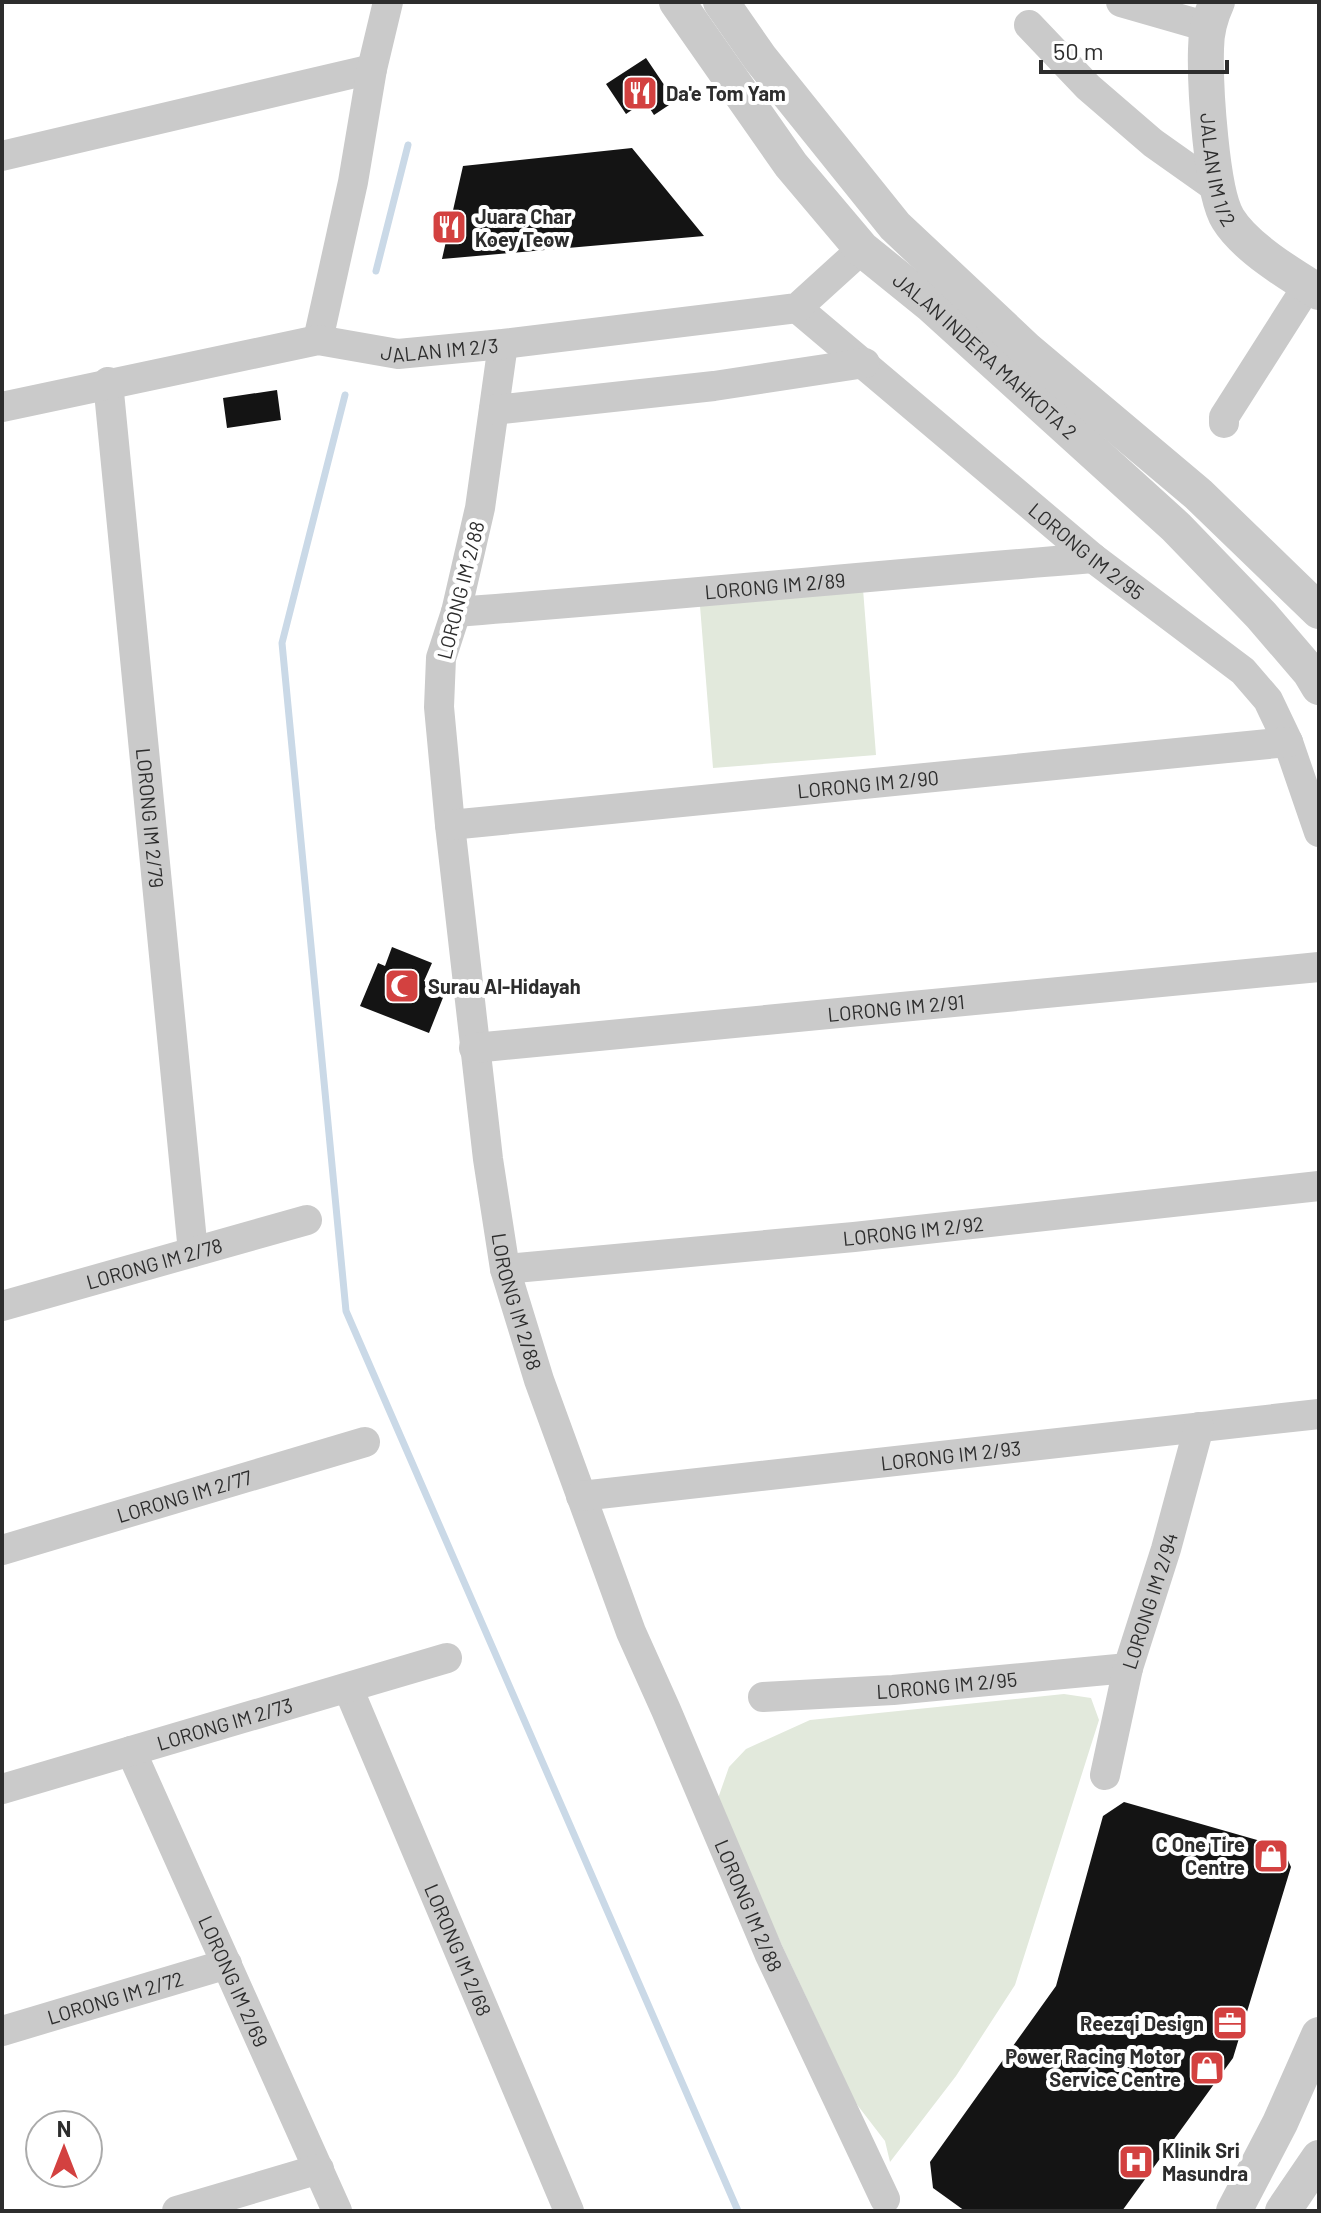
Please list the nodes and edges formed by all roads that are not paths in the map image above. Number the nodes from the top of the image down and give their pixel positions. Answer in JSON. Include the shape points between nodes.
{"nodes":[{"id":1,"x":388,"y":2,"type":"edge"},
{"id":2,"x":677,"y":2,"type":"edge"},
{"id":3,"x":721,"y":2,"type":"edge"},
{"id":4,"x":1121,"y":2,"type":"edge"},
{"id":5,"x":1197,"y":12,"type":"edge"},
{"id":6,"x":1029,"y":25,"type":"dead end"},
{"id":7,"x":372,"y":69,"type":"junction"},
{"id":8,"x":2,"y":156,"type":"edge"},
{"id":9,"x":1218,"y":189,"type":"junction"},
{"id":10,"x":862,"y":249,"type":"junction"},
{"id":11,"x":1314,"y":288,"type":"edge"},
{"id":12,"x":797,"y":308,"type":"junction"},
{"id":13,"x":318,"y":340,"type":"junction"},
{"id":14,"x":503,"y":344,"type":"junction"},
{"id":15,"x":865,"y":363,"type":"junction"},
{"id":16,"x":108,"y":382,"type":"junction"},
{"id":17,"x":2,"y":407,"type":"edge"},
{"id":18,"x":494,"y":410,"type":"junction"},
{"id":19,"x":1224,"y":423,"type":"dead end"},
{"id":20,"x":1093,"y":558,"type":"junction"},
{"id":21,"x":1319,"y":611,"type":"edge"},
{"id":22,"x":456,"y":612,"type":"junction"},
{"id":23,"x":1319,"y":687,"type":"edge"},
{"id":24,"x":1288,"y":742,"type":"junction"},
{"id":25,"x":450,"y":825,"type":"junction"},
{"id":26,"x":1319,"y":832,"type":"edge"},
{"id":27,"x":1319,"y":967,"type":"edge"},
{"id":28,"x":474,"y":1048,"type":"junction"},
{"id":29,"x":1319,"y":1186,"type":"edge"},
{"id":30,"x":307,"y":1220,"type":"dead end"},
{"id":31,"x":193,"y":1252,"type":"junction"},
{"id":32,"x":505,"y":1269,"type":"junction"},
{"id":33,"x":2,"y":1306,"type":"edge"},
{"id":34,"x":1319,"y":1414,"type":"edge"},
{"id":35,"x":1199,"y":1427,"type":"junction"},
{"id":36,"x":365,"y":1442,"type":"dead end"},
{"id":37,"x":581,"y":1496,"type":"junction"},
{"id":38,"x":2,"y":1550,"type":"edge"},
{"id":39,"x":447,"y":1658,"type":"dead end"},
{"id":40,"x":1128,"y":1668,"type":"junction"},
{"id":41,"x":348,"y":1688,"type":"junction"},
{"id":42,"x":763,"y":1697,"type":"dead end"},
{"id":43,"x":131,"y":1751,"type":"junction"},
{"id":44,"x":1105,"y":1775,"type":"dead end"},
{"id":45,"x":2,"y":1789,"type":"edge"},
{"id":46,"x":227,"y":1964,"type":"junction"},
{"id":47,"x":2,"y":2031,"type":"edge"},
{"id":48,"x":1319,"y":2035,"type":"edge"},
{"id":49,"x":1319,"y":2158,"type":"edge"},
{"id":50,"x":319,"y":2169,"type":"junction"},
{"id":51,"x":885,"y":2199,"type":"dead end"},
{"id":52,"x":177,"y":2211,"type":"edge"},
{"id":53,"x":337,"y":2211,"type":"edge"},
{"id":54,"x":569,"y":2211,"type":"edge"},
{"id":55,"x":1234,"y":2211,"type":"edge"},
{"id":56,"x":1283,"y":2211,"type":"edge"}],
"edges":[{"from":1,"to":7,"type":"street"},
{"from":2,"to":10,"type":"street","name":"JALAN INDERA MAHKOTA 2","via":[[791,165]]},
{"from":3,"to":21,"type":"street","name":"JALAN INDERA MAHKOTA 2","via":[[787,94],[895,226],[1027,350],[1198,494]]},
{"from":4,"to":5,"type":"street"},
{"from":5,"to":9,"type":"street","name":"JALAN IM 1/2","via":[[1206,49]]},
{"from":6,"to":9,"type":"street","via":[[1088,87]]},
{"from":7,"to":8,"type":"street"},
{"from":7,"to":13,"type":"street"},
{"from":9,"to":11,"type":"street","name":"JALAN IM 1/2","via":[[1226,217],[1240,236]]},
{"from":10,"to":12,"type":"street"},
{"from":10,"to":23,"type":"street","name":"JALAN INDERA MAHKOTA 2","via":[[1176,527],[1261,615]]},
{"from":11,"to":19,"type":"street"},
{"from":12,"to":14,"type":"street","name":"JALAN IM 2/3"},
{"from":12,"to":15,"type":"street","name":"LORONG IM 2/95"},
{"from":13,"to":14,"type":"street","name":"JALAN IM 2/3","via":[[398,354]]},
{"from":13,"to":16,"type":"street","name":"JALAN IM 2/3"},
{"from":14,"to":18,"type":"street","name":"LORONG IM 2/88"},
{"from":15,"to":18,"type":"street"},
{"from":15,"to":20,"type":"street","name":"LORONG IM 2/95"},
{"from":16,"to":17,"type":"street","name":"JALAN IM 2/3"},
{"from":16,"to":31,"type":"street","name":"LORONG IM 2/79"},
{"from":18,"to":22,"type":"street","name":"LORONG IM 2/88","via":[[480,508]]},
{"from":20,"to":22,"type":"street","name":"LORONG IM 2/89"},
{"from":20,"to":24,"type":"street","name":"LORONG IM 2/95","via":[[1243,671],[1268,700]]},
{"from":22,"to":25,"type":"street","name":"LORONG IM 2/88","via":[[441,658],[439,707]]},
{"from":24,"to":25,"type":"street","name":"LORONG IM 2/90"},
{"from":24,"to":26,"type":"street","name":"LORONG IM 2/95"},
{"from":25,"to":28,"type":"street","name":"LORONG IM 2/88"},
{"from":27,"to":28,"type":"street","name":"LORONG IM 2/91"},
{"from":28,"to":32,"type":"street","name":"LORONG IM 2/88"},
{"from":29,"to":32,"type":"street","name":"LORONG IM 2/92"},
{"from":30,"to":31,"type":"street","name":"LORONG IM 2/78"},
{"from":31,"to":33,"type":"street","name":"LORONG IM 2/78"},
{"from":32,"to":37,"type":"street","name":"LORONG IM 2/88"},
{"from":34,"to":35,"type":"street","name":"LORONG IM 2/93"},
{"from":35,"to":37,"type":"street","name":"LORONG IM 2/93"},
{"from":35,"to":40,"type":"street","name":"LORONG IM 2/94"},
{"from":36,"to":38,"type":"street","name":"LORONG IM 2/77"},
{"from":37,"to":51,"type":"street","name":"LORONG IM 2/88","via":[[631,1632],[769,1953]]},
{"from":39,"to":41,"type":"street","name":"LORONG IM 2/73"},
{"from":40,"to":42,"type":"street","name":"LORONG IM 2/95"},
{"from":40,"to":44,"type":"street","name":"LORONG IM 2/94"},
{"from":41,"to":43,"type":"street","name":"LORONG IM 2/73"},
{"from":41,"to":54,"type":"street","name":"LORONG IM 2/68"},
{"from":43,"to":45,"type":"street","name":"LORONG IM 2/73"},
{"from":43,"to":46,"type":"street","name":"LORONG IM 2/69"},
{"from":46,"to":47,"type":"street","name":"LORONG IM 2/72"},
{"from":46,"to":50,"type":"street","name":"LORONG IM 2/69"},
{"from":48,"to":55,"type":"street"},
{"from":49,"to":56,"type":"street"},
{"from":50,"to":52,"type":"street"},
{"from":50,"to":53,"type":"street","name":"LORONG IM 2/69"}]}
